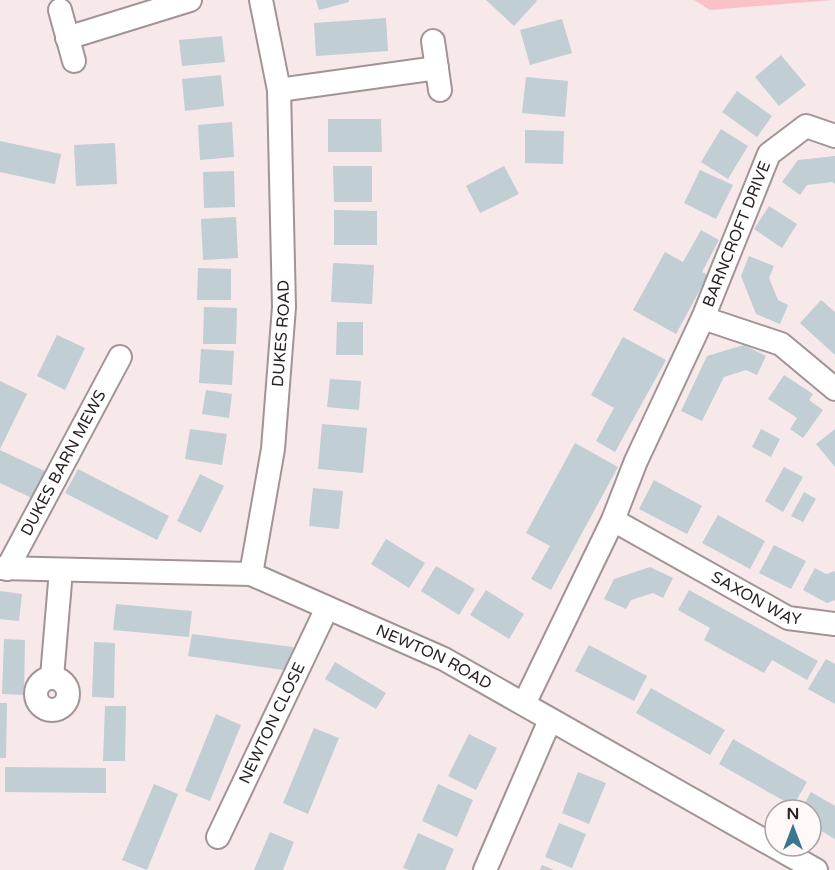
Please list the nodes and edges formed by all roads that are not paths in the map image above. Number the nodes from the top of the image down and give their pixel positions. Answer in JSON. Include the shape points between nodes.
{"nodes":[{"id":1,"x":189,"y":0,"type":"edge"},
{"id":2,"x":261,"y":0,"type":"edge"},
{"id":3,"x":60,"y":10,"type":"dead end"},
{"id":4,"x":67,"y":38,"type":"junction"},
{"id":5,"x":433,"y":41,"type":"dead end"},
{"id":6,"x":74,"y":61,"type":"dead end"},
{"id":7,"x":436,"y":68,"type":"junction"},
{"id":8,"x":279,"y":90,"type":"junction"},
{"id":9,"x":440,"y":90,"type":"dead end"},
{"id":10,"x":835,"y":136,"type":"edge"},
{"id":11,"x":703,"y":318,"type":"junction"},
{"id":12,"x":120,"y":357,"type":"dead end"},
{"id":13,"x":835,"y":388,"type":"edge"},
{"id":14,"x":613,"y":520,"type":"junction"},
{"id":15,"x":4,"y":568,"type":"edge"},
{"id":16,"x":61,"y":570,"type":"junction"},
{"id":17,"x":251,"y":574,"type":"junction"},
{"id":18,"x":327,"y":608,"type":"junction"},
{"id":19,"x":835,"y":624,"type":"edge"},
{"id":20,"x":52,"y":677,"type":"dead end"},
{"id":21,"x":524,"y":704,"type":"junction"},
{"id":22,"x":550,"y":720,"type":"junction"},
{"id":23,"x":218,"y":837,"type":"dead end"},
{"id":24,"x":485,"y":870,"type":"edge"},
{"id":25,"x":816,"y":870,"type":"edge"}],
"edges":[{"from":1,"to":4,"type":"street"},
{"from":2,"to":8,"type":"street","name":"DUKES ROAD"},
{"from":3,"to":4,"type":"street"},
{"from":4,"to":6,"type":"street"},
{"from":5,"to":7,"type":"street"},
{"from":7,"to":8,"type":"street"},
{"from":7,"to":9,"type":"street"},
{"from":8,"to":17,"type":"street","name":"DUKES ROAD","via":[[284,307],[273,449]]},
{"from":10,"to":11,"type":"street","name":"BARNCROFT DRIVE","via":[[806,126],[769,154]]},
{"from":11,"to":13,"type":"street","name":"BARNCROFT DRIVE","via":[[781,344]]},
{"from":11,"to":14,"type":"street","name":"BARNCROFT DRIVE","via":[[636,460]]},
{"from":12,"to":15,"type":"street","name":"DUKES BARN MEWS"},
{"from":14,"to":19,"type":"street","name":"SAXON WAY","via":[[788,618]]},
{"from":14,"to":21,"type":"street","name":"BARNCROFT DRIVE"},
{"from":15,"to":16,"type":"street","name":"NEWTON ROAD"},
{"from":16,"to":17,"type":"street","name":"NEWTON ROAD"},
{"from":16,"to":20,"type":"street"},
{"from":17,"to":18,"type":"street","name":"NEWTON ROAD"},
{"from":18,"to":21,"type":"street","name":"NEWTON ROAD","via":[[444,659]]},
{"from":18,"to":23,"type":"street","name":"NEWTON CLOSE"},
{"from":21,"to":22,"type":"street","name":"NEWTON ROAD"},
{"from":22,"to":24,"type":"street"},
{"from":22,"to":25,"type":"street","name":"NEWTON ROAD"}]}
